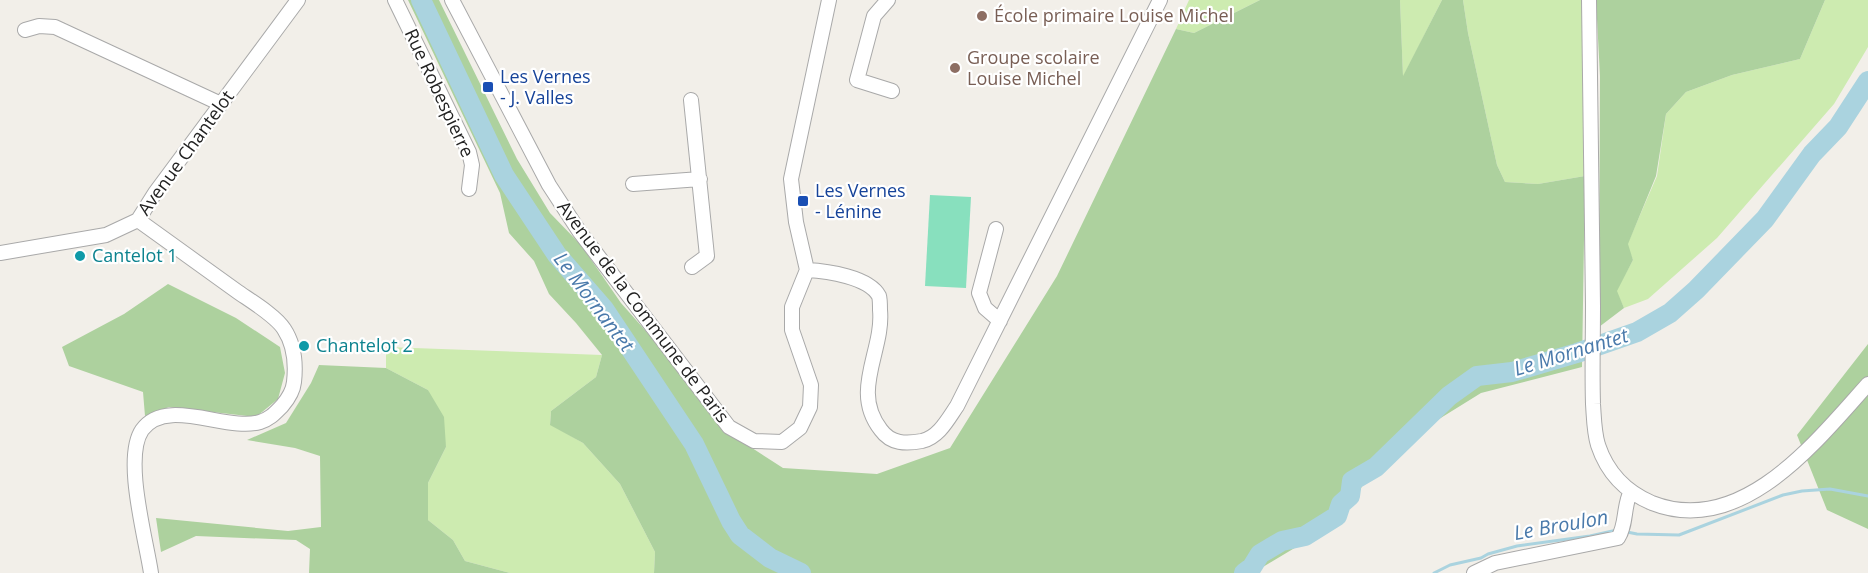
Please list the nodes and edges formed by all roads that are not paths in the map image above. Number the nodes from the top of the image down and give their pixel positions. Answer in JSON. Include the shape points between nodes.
{"nodes":[{"id":1,"x":298,"y":0,"type":"edge"},
{"id":2,"x":395,"y":0,"type":"edge"},
{"id":3,"x":452,"y":0,"type":"edge"},
{"id":4,"x":829,"y":0,"type":"edge"},
{"id":5,"x":888,"y":0,"type":"edge"},
{"id":6,"x":1160,"y":0,"type":"edge"},
{"id":7,"x":1589,"y":0,"type":"edge"},
{"id":8,"x":25,"y":30,"type":"dead end"},
{"id":9,"x":892,"y":91,"type":"dead end"},
{"id":10,"x":692,"y":100,"type":"dead end"},
{"id":11,"x":221,"y":104,"type":"junction"},
{"id":12,"x":700,"y":179,"type":"junction"},
{"id":13,"x":633,"y":184,"type":"dead end"},
{"id":14,"x":469,"y":189,"type":"dead end"},
{"id":15,"x":138,"y":220,"type":"junction"},
{"id":16,"x":996,"y":229,"type":"dead end"},
{"id":17,"x":0,"y":253,"type":"edge"},
{"id":18,"x":692,"y":267,"type":"dead end"},
{"id":19,"x":807,"y":270,"type":"junction"},
{"id":20,"x":1000,"y":321,"type":"junction"},
{"id":21,"x":1868,"y":384,"type":"edge"},
{"id":22,"x":1631,"y":491,"type":"junction"},
{"id":23,"x":152,"y":573,"type":"edge"},
{"id":24,"x":1474,"y":573,"type":"edge"}],
"edges":[{"from":1,"to":11,"type":"street","name":"Avenue Chantelot"},
{"from":2,"to":14,"type":"street","name":"Rue Robespierre","via":[[469,152]]},
{"from":3,"to":19,"type":"street","name":"Avenue de la Commune de Paris","via":[[549,185],[579,231],[729,428],[754,441],[782,442],[800,428],[810,407],[811,385],[792,330],[792,307]]},
{"from":4,"to":19,"type":"street","via":[[791,180]]},
{"from":5,"to":9,"type":"street","via":[[874,16],[857,80]]},
{"from":6,"to":20,"type":"street"},
{"from":7,"to":22,"type":"street","via":[[1594,421],[1597,443],[1611,471]]},
{"from":8,"to":11,"type":"street","via":[[55,27]]},
{"from":10,"to":12,"type":"street"},
{"from":11,"to":15,"type":"street","name":"Avenue Chantelot"},
{"from":12,"to":13,"type":"street"},
{"from":12,"to":18,"type":"street","via":[[706,256]]},
{"from":15,"to":17,"type":"street","name":"Avenue Chantelot","via":[[106,236]]},
{"from":15,"to":23,"type":"street","via":[[284,328],[294,364],[294,384],[288,399],[272,417],[258,423],[176,415],[157,417],[144,428],[136,440],[134,471]]},
{"from":16,"to":20,"type":"street","via":[[979,293],[985,308]]},
{"from":19,"to":20,"type":"street","via":[[865,282],[879,296],[881,317],[867,390],[870,410],[872,420],[886,438],[908,444],[928,439],[942,428]]},
{"from":21,"to":22,"type":"street","via":[[1795,463],[1742,497],[1692,511],[1662,507]]},
{"from":22,"to":24,"type":"street","via":[[1618,538],[1495,563]]}]}
